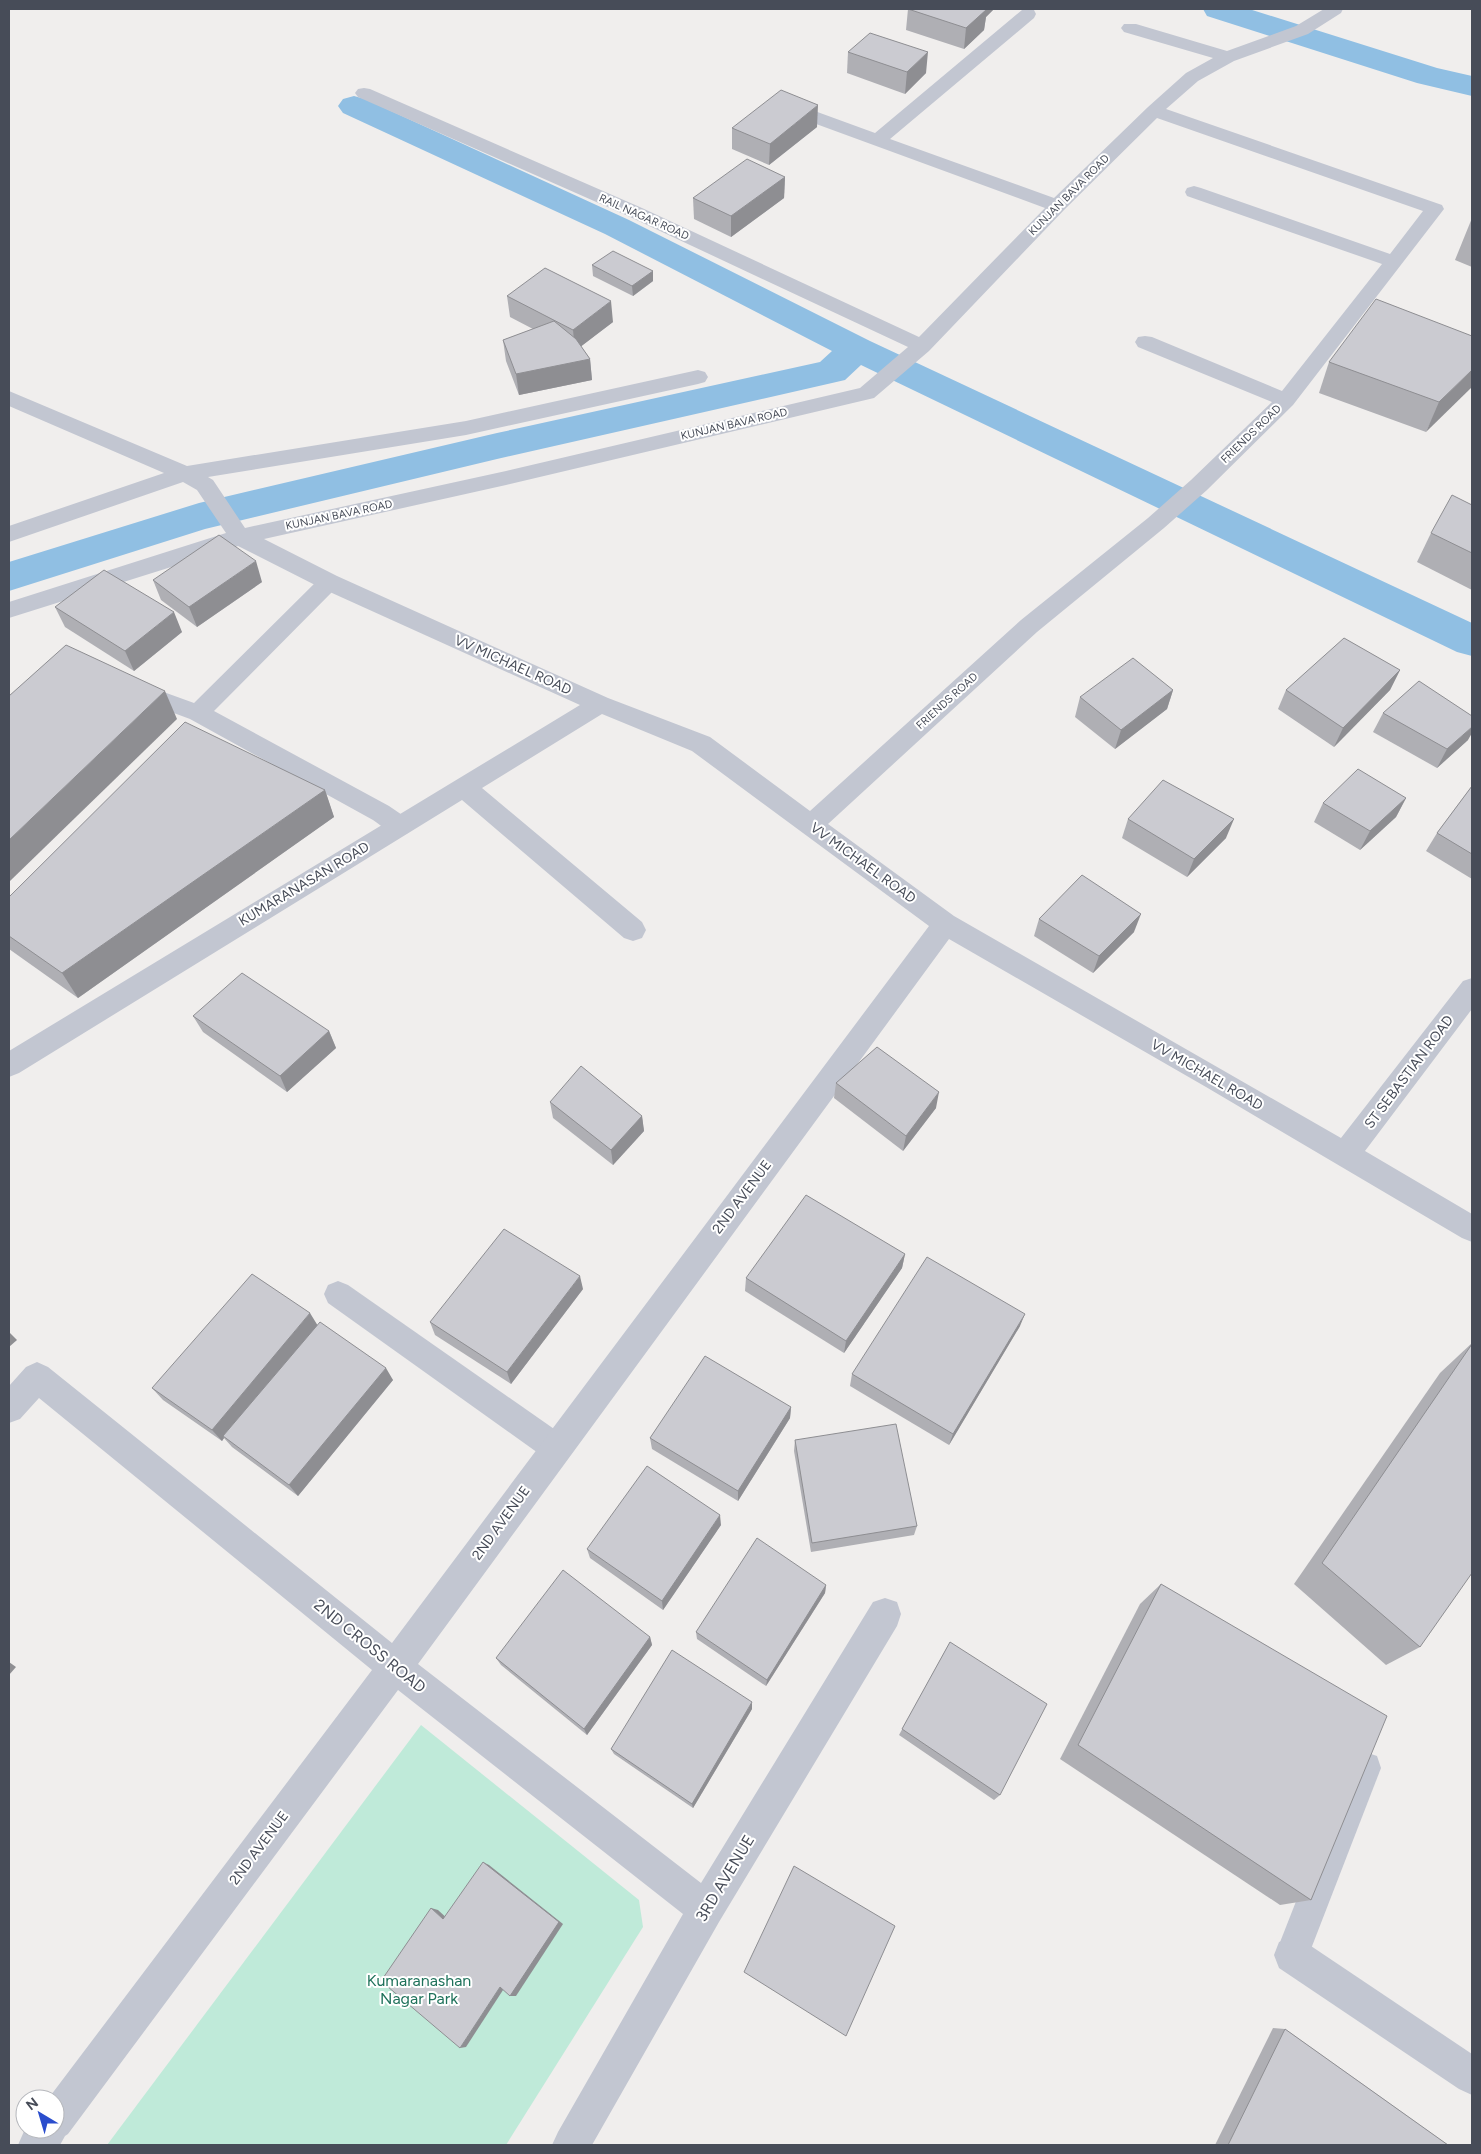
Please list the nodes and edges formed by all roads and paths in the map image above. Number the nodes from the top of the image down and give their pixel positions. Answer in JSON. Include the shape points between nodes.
{"nodes":[{"id":1,"x":1335,"y":9,"type":"edge"},
{"id":2,"x":1028,"y":14,"type":"dead end"},
{"id":3,"x":1130,"y":28,"type":"dead end"},
{"id":4,"x":1228,"y":57,"type":"junction"},
{"id":5,"x":364,"y":93,"type":"dead end"},
{"id":6,"x":783,"y":106,"type":"edge"},
{"id":7,"x":1154,"y":111,"type":"junction"},
{"id":8,"x":878,"y":140,"type":"junction"},
{"id":9,"x":1194,"y":192,"type":"dead end"},
{"id":10,"x":1057,"y":206,"type":"junction"},
{"id":11,"x":1394,"y":262,"type":"junction"},
{"id":12,"x":1145,"y":342,"type":"dead end"},
{"id":13,"x":922,"y":346,"type":"junction"},
{"id":14,"x":698,"y":377,"type":"dead end"},
{"id":15,"x":9,"y":398,"type":"edge"},
{"id":16,"x":1286,"y":400,"type":"junction"},
{"id":17,"x":185,"y":474,"type":"junction"},
{"id":18,"x":9,"y":534,"type":"edge"},
{"id":19,"x":238,"y":535,"type":"junction"},
{"id":20,"x":329,"y":582,"type":"junction"},
{"id":21,"x":9,"y":610,"type":"edge"},
{"id":22,"x":117,"y":682,"type":"edge"},
{"id":23,"x":600,"y":704,"type":"junction"},
{"id":24,"x":198,"y":713,"type":"junction"},
{"id":25,"x":463,"y":787,"type":"junction"},
{"id":26,"x":812,"y":825,"type":"junction"},
{"id":27,"x":400,"y":826,"type":"junction"},
{"id":28,"x":945,"y":924,"type":"junction"},
{"id":29,"x":633,"y":930,"type":"dead end"},
{"id":30,"x":1472,"y":989,"type":"edge"},
{"id":31,"x":9,"y":1065,"type":"edge"},
{"id":32,"x":1345,"y":1155,"type":"junction"},
{"id":33,"x":1472,"y":1229,"type":"edge"},
{"id":34,"x":338,"y":1294,"type":"dead end"},
{"id":35,"x":9,"y":1408,"type":"edge"},
{"id":36,"x":556,"y":1448,"type":"junction"},
{"id":37,"x":885,"y":1614,"type":"dead end"},
{"id":38,"x":395,"y":1667,"type":"junction"},
{"id":39,"x":1365,"y":1768,"type":"edge"},
{"id":40,"x":706,"y":1909,"type":"junction"},
{"id":41,"x":1292,"y":1955,"type":"joint"},
{"id":42,"x":1472,"y":2076,"type":"edge"},
{"id":43,"x":65,"y":2108,"type":"edge"},
{"id":44,"x":574,"y":2144,"type":"edge"}],
"edges":[{"from":1,"to":4,"type":"street","name":"KUNJAN BAVA ROAD","via":[[1302,30]]},
{"from":2,"to":8,"type":"street"},
{"from":3,"to":4,"type":"street"},
{"from":4,"to":7,"type":"street","name":"KUNJAN BAVA ROAD","via":[[1192,77]]},
{"from":5,"to":13,"type":"street","name":"RAIL NAGAR ROAD","via":[[635,212]]},
{"from":6,"to":8,"type":"street"},
{"from":7,"to":10,"type":"street","name":"KUNJAN BAVA ROAD"},
{"from":7,"to":11,"type":"street","name":"FRIENDS ROAD","via":[[1435,209]]},
{"from":8,"to":10,"type":"street"},
{"from":9,"to":11,"type":"street"},
{"from":10,"to":13,"type":"street","name":"KUNJAN BAVA ROAD"},
{"from":11,"to":16,"type":"street","name":"FRIENDS ROAD"},
{"from":12,"to":16,"type":"street"},
{"from":13,"to":19,"type":"street","name":"KUNJAN BAVA ROAD","via":[[867,393],[506,478]]},
{"from":14,"to":17,"type":"street","via":[[466,428]]},
{"from":15,"to":17,"type":"street"},
{"from":16,"to":26,"type":"street","name":"FRIENDS ROAD","via":[[1199,485],[1029,626]]},
{"from":17,"to":18,"type":"street"},
{"from":17,"to":19,"type":"street","via":[[205,485]]},
{"from":19,"to":20,"type":"street","name":"VV MICHAEL ROAD"},
{"from":19,"to":21,"type":"street","name":"KUNJAN BAVA ROAD"},
{"from":20,"to":23,"type":"street","name":"VV MICHAEL ROAD"},
{"from":20,"to":24,"type":"lane"},
{"from":22,"to":24,"type":"lane"},
{"from":23,"to":25,"type":"street","name":"KUMARANASAN ROAD"},
{"from":23,"to":26,"type":"street","name":"VV MICHAEL ROAD","via":[[701,744]]},
{"from":24,"to":27,"type":"lane"},
{"from":25,"to":27,"type":"street","name":"KUMARANASAN ROAD"},
{"from":25,"to":29,"type":"street"},
{"from":26,"to":28,"type":"street","name":"VV MICHAEL ROAD"},
{"from":27,"to":31,"type":"street","name":"KUMARANASAN ROAD"},
{"from":28,"to":32,"type":"street","name":"VV MICHAEL ROAD"},
{"from":28,"to":36,"type":"street","name":"2ND AVENUE"},
{"from":30,"to":32,"type":"street","name":"ST SEBASTIAN ROAD"},
{"from":32,"to":33,"type":"street","name":"VV MICHAEL ROAD"},
{"from":34,"to":36,"type":"lane"},
{"from":35,"to":38,"type":"street","name":"2ND CROSS ROAD","via":[[38,1377]]},
{"from":36,"to":38,"type":"street","name":"2ND AVENUE"},
{"from":37,"to":40,"type":"street","name":"3RD AVENUE"},
{"from":38,"to":40,"type":"street","name":"2ND CROSS ROAD"},
{"from":38,"to":43,"type":"street","name":"2ND AVENUE"},
{"from":39,"to":41,"type":"lane"},
{"from":40,"to":44,"type":"street","name":"3RD AVENUE"},
{"from":41,"to":42,"type":"street"}]}
